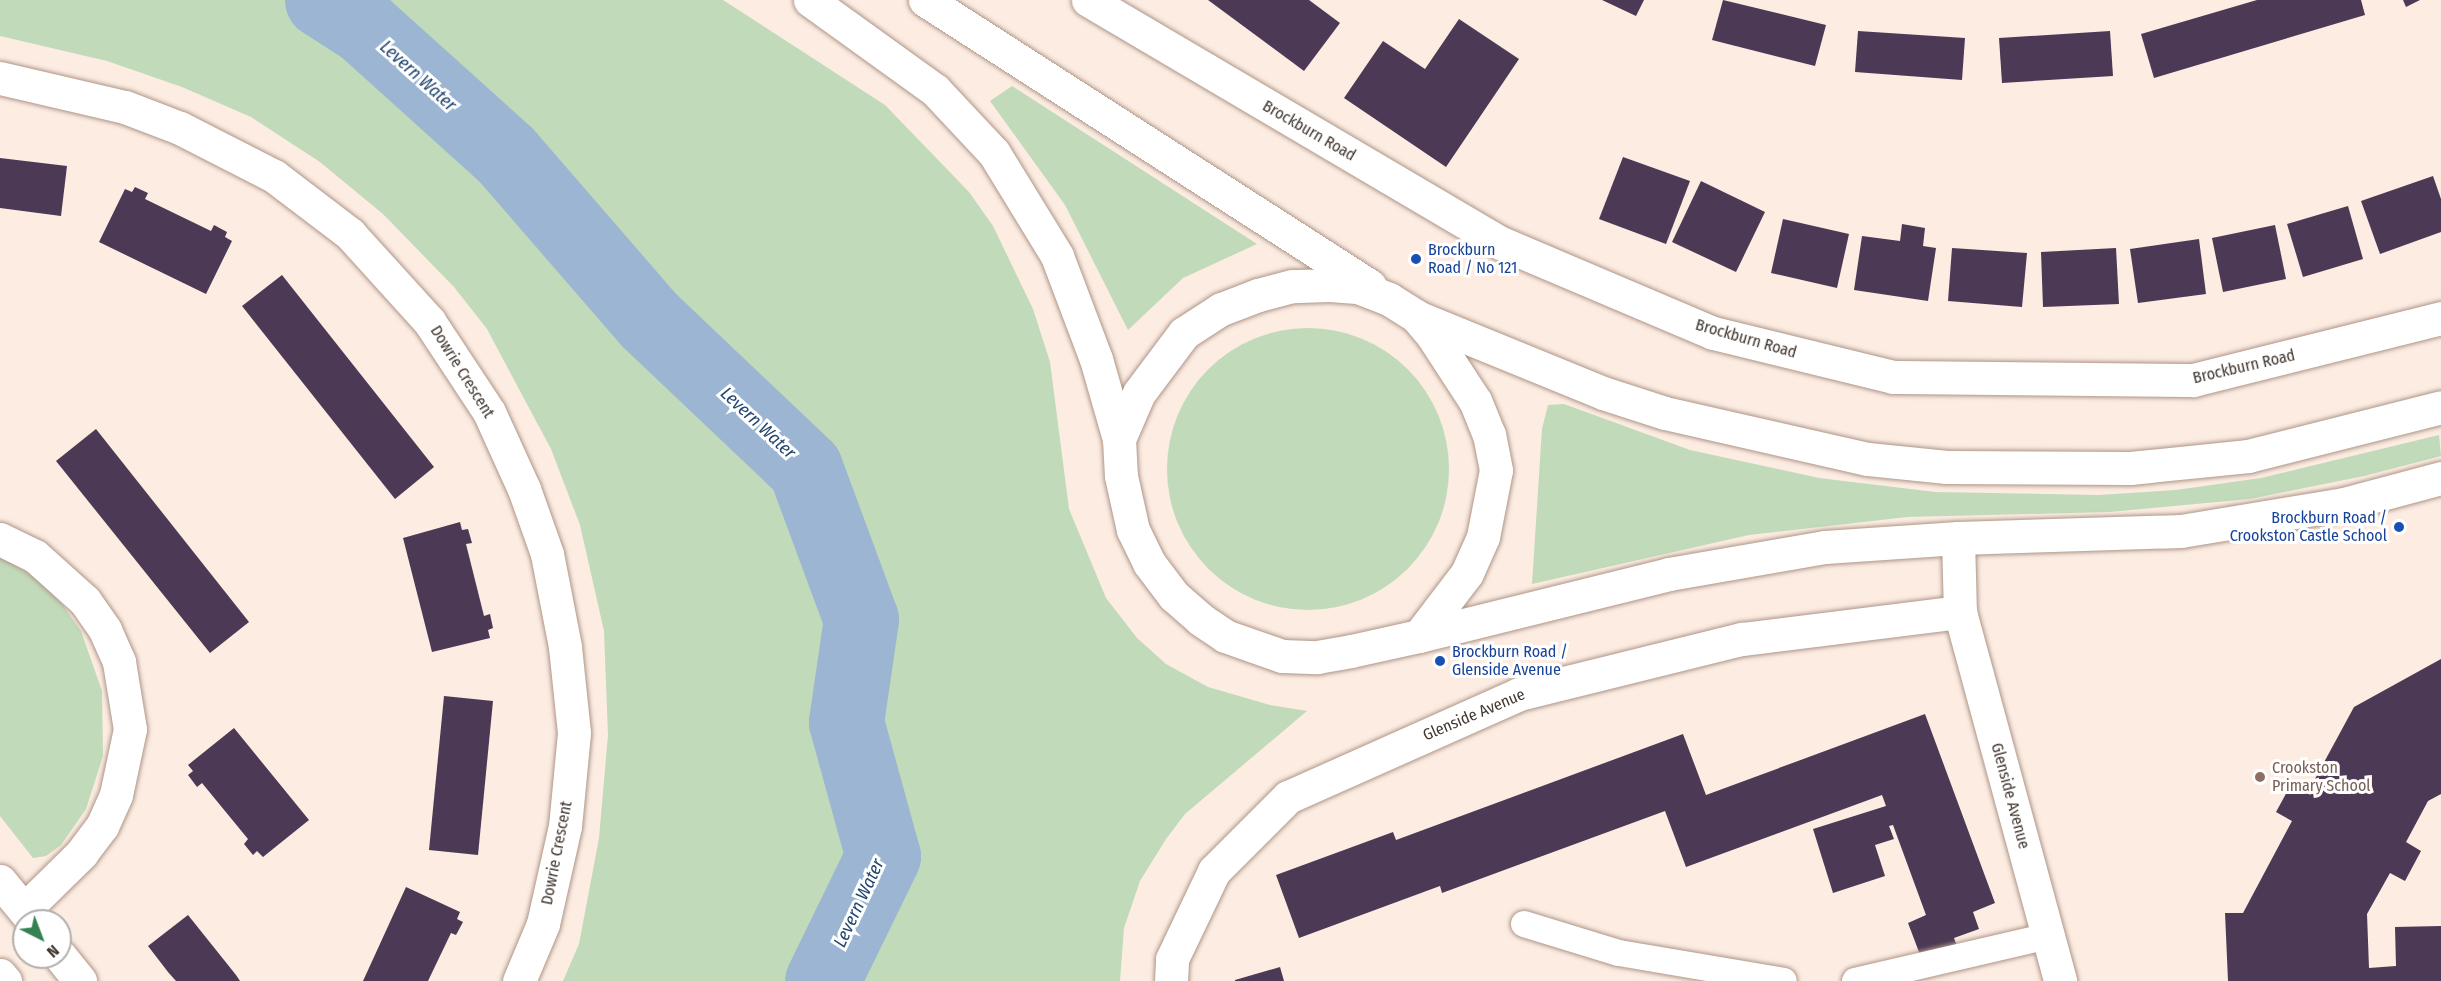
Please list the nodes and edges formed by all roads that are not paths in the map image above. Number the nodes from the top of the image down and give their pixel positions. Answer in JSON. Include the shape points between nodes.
{"nodes":[{"id":1,"x":810,"y":0,"type":"edge"},
{"id":2,"x":925,"y":0,"type":"edge"},
{"id":3,"x":1088,"y":0,"type":"edge"},
{"id":4,"x":0,"y":78,"type":"edge"},
{"id":5,"x":1389,"y":299,"type":"junction"},
{"id":6,"x":1416,"y":316,"type":"junction"},
{"id":7,"x":2438,"y":328,"type":"edge"},
{"id":8,"x":2441,"y":407,"type":"edge"},
{"id":9,"x":1119,"y":439,"type":"junction"},
{"id":10,"x":2441,"y":478,"type":"edge"},
{"id":11,"x":1958,"y":538,"type":"junction"},
{"id":12,"x":0,"y":539,"type":"edge"},
{"id":13,"x":1960,"y":612,"type":"junction"},
{"id":14,"x":1419,"y":636,"type":"junction"},
{"id":15,"x":0,"y":880,"type":"edge"},
{"id":16,"x":23,"y":909,"type":"edge"},
{"id":17,"x":34,"y":909,"type":"edge"},
{"id":18,"x":1524,"y":924,"type":"dead end"},
{"id":19,"x":2049,"y":936,"type":"junction"},
{"id":20,"x":70,"y":969,"type":"edge"},
{"id":21,"x":0,"y":975,"type":"edge"},
{"id":22,"x":5,"y":981,"type":"edge"},
{"id":23,"x":80,"y":981,"type":"edge"},
{"id":24,"x":519,"y":981,"type":"edge"},
{"id":25,"x":1171,"y":981,"type":"edge"},
{"id":26,"x":1784,"y":981,"type":"edge"},
{"id":27,"x":1855,"y":981,"type":"edge"},
{"id":28,"x":2060,"y":981,"type":"edge"}],
"edges":[{"from":1,"to":9,"type":"street","via":[[935,90],[994,153],[1057,256],[1096,359]]},
{"from":2,"to":5,"type":"street"},
{"from":3,"to":7,"type":"street","name":"Brockburn Road","via":[[1501,243],[1713,333],[1893,377],[2193,381]]},
{"from":4,"to":24,"type":"street","name":"Dowrie Crescent","via":[[125,107],[180,128],[274,177],[350,234],[429,321],[489,412],[524,489],[547,554],[565,647],[574,732],[563,837],[543,924]]},
{"from":5,"to":6,"type":"street"},
{"from":5,"to":9,"type":"street","via":[[1357,288],[1292,286],[1221,309],[1184,333],[1158,363],[1139,393]]},
{"from":6,"to":8,"type":"street","via":[[1603,393],[1665,414],[1857,457],[1947,467],[2130,468],[2248,456]]},
{"from":6,"to":14,"type":"street","via":[[1453,363],[1475,401],[1489,435],[1496,470],[1483,537],[1467,573]]},
{"from":9,"to":14,"type":"street","via":[[1121,476],[1133,530],[1149,563],[1174,596],[1225,636],[1282,656],[1317,657]]},
{"from":10,"to":11,"type":"street","via":[[2344,504],[2181,531]]},
{"from":11,"to":13,"type":"street","name":"Glenside Avenue"},
{"from":11,"to":14,"type":"street","via":[[1825,547],[1738,561],[1669,574]]},
{"from":12,"to":17,"type":"street","via":[[35,556],[86,602],[105,630],[119,662],[130,729],[116,795],[102,826]]},
{"from":13,"to":19,"type":"street","name":"Glenside Avenue"},
{"from":13,"to":25,"type":"street","name":"Glenside Avenue","via":[[1742,639],[1519,694],[1288,797],[1214,871],[1172,959]]},
{"from":15,"to":16,"type":"street"},
{"from":18,"to":26,"type":"lane","via":[[1619,953]]},
{"from":19,"to":27,"type":"lane"},
{"from":19,"to":28,"type":"street","name":"Glenside Avenue"},
{"from":20,"to":23,"type":"street"},
{"from":21,"to":22,"type":"street"}]}
